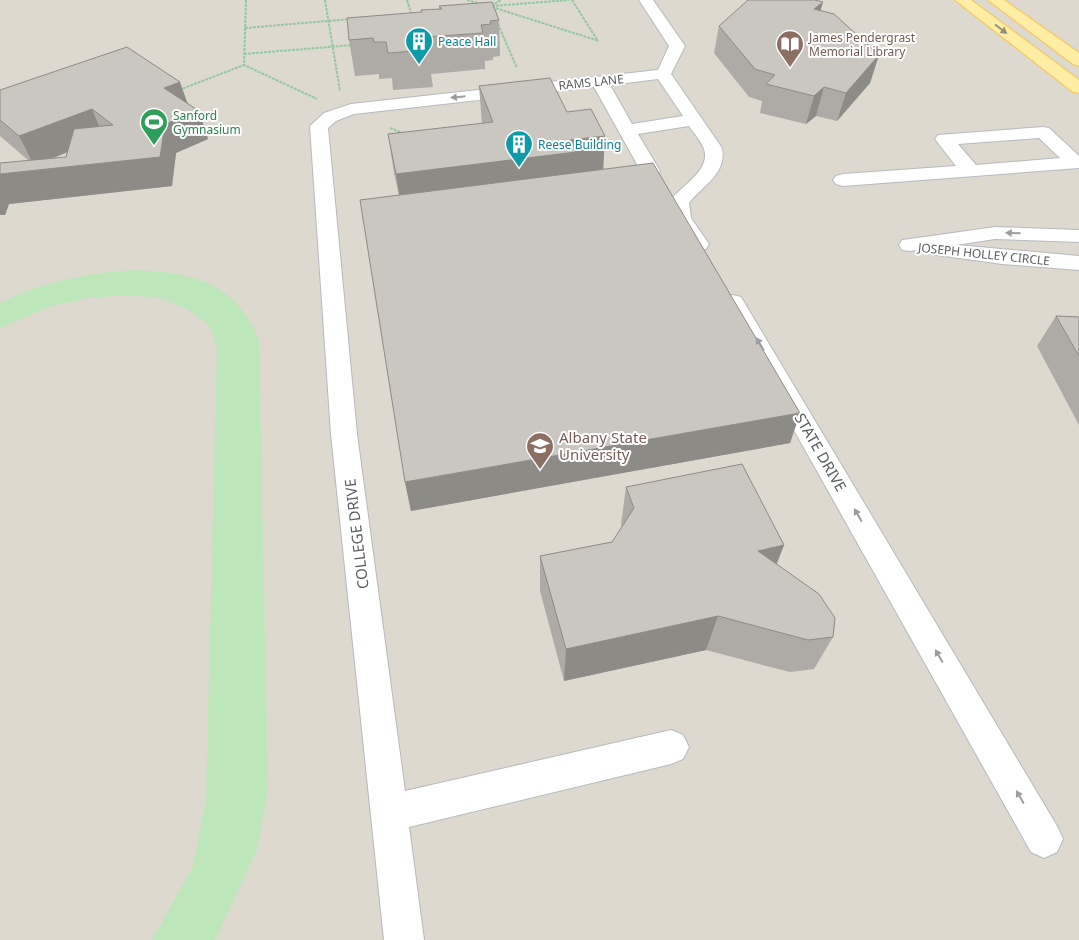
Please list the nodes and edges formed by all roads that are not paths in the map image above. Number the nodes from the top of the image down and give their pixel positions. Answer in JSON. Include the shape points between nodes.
{"nodes":[{"id":1,"x":646,"y":0,"type":"edge"},
{"id":2,"x":962,"y":0,"type":"edge"},
{"id":3,"x":995,"y":0,"type":"edge"},
{"id":4,"x":1079,"y":61,"type":"edge"},
{"id":5,"x":663,"y":74,"type":"junction"},
{"id":6,"x":598,"y":81,"type":"junction"},
{"id":7,"x":1079,"y":88,"type":"edge"},
{"id":8,"x":694,"y":120,"type":"junction"},
{"id":9,"x":319,"y":126,"type":"joint"},
{"id":10,"x":627,"y":130,"type":"junction"},
{"id":11,"x":970,"y":170,"type":"junction"},
{"id":12,"x":650,"y":171,"type":"edge"},
{"id":13,"x":843,"y":180,"type":"dead end"},
{"id":14,"x":1049,"y":235,"type":"junction"},
{"id":15,"x":1079,"y":236,"type":"edge"},
{"id":16,"x":1072,"y":263,"type":"edge"},
{"id":17,"x":671,"y":747,"type":"dead end"},
{"id":18,"x":389,"y":813,"type":"junction"},
{"id":19,"x":1044,"y":839,"type":"dead end"},
{"id":20,"x":404,"y":940,"type":"edge"}],
"edges":[{"from":1,"to":5,"type":"street","via":[[677,46]]},
{"from":2,"to":7,"type":"main road","one_way":true},
{"from":3,"to":4,"type":"main road"},
{"from":5,"to":6,"type":"street","name":"RAMS LANE"},
{"from":5,"to":8,"type":"street","name":"STATE DRIVE"},
{"from":6,"to":9,"type":"street","name":"RAMS LANE","one_way":true,"via":[[344,111]]},
{"from":6,"to":10,"type":"street"},
{"from":8,"to":10,"type":"street"},
{"from":19,"to":8,"type":"street","name":"STATE DRIVE","one_way":true,"via":[[759,343],[681,218],[679,202],[712,168],[716,158]]},
{"from":9,"to":18,"type":"street","name":"COLLEGE DRIVE","via":[[344,434]]},
{"from":10,"to":12,"type":"street"},
{"from":11,"to":11,"type":"street","via":[[1066,163],[1075,163],[1043,132],[944,139]]},
{"from":11,"to":13,"type":"street"},
{"from":14,"to":15,"type":"street","name":"JOSEPH HOLLEY CIRCLE"},
{"from":14,"to":16,"type":"street"},
{"from":14,"to":16,"type":"street","name":"JOSEPH HOLLEY CIRCLE","one_way":true,"via":[[995,233],[910,245],[1002,258]]},
{"from":17,"to":18,"type":"street"},
{"from":18,"to":20,"type":"street","name":"COLLEGE DRIVE"}]}
